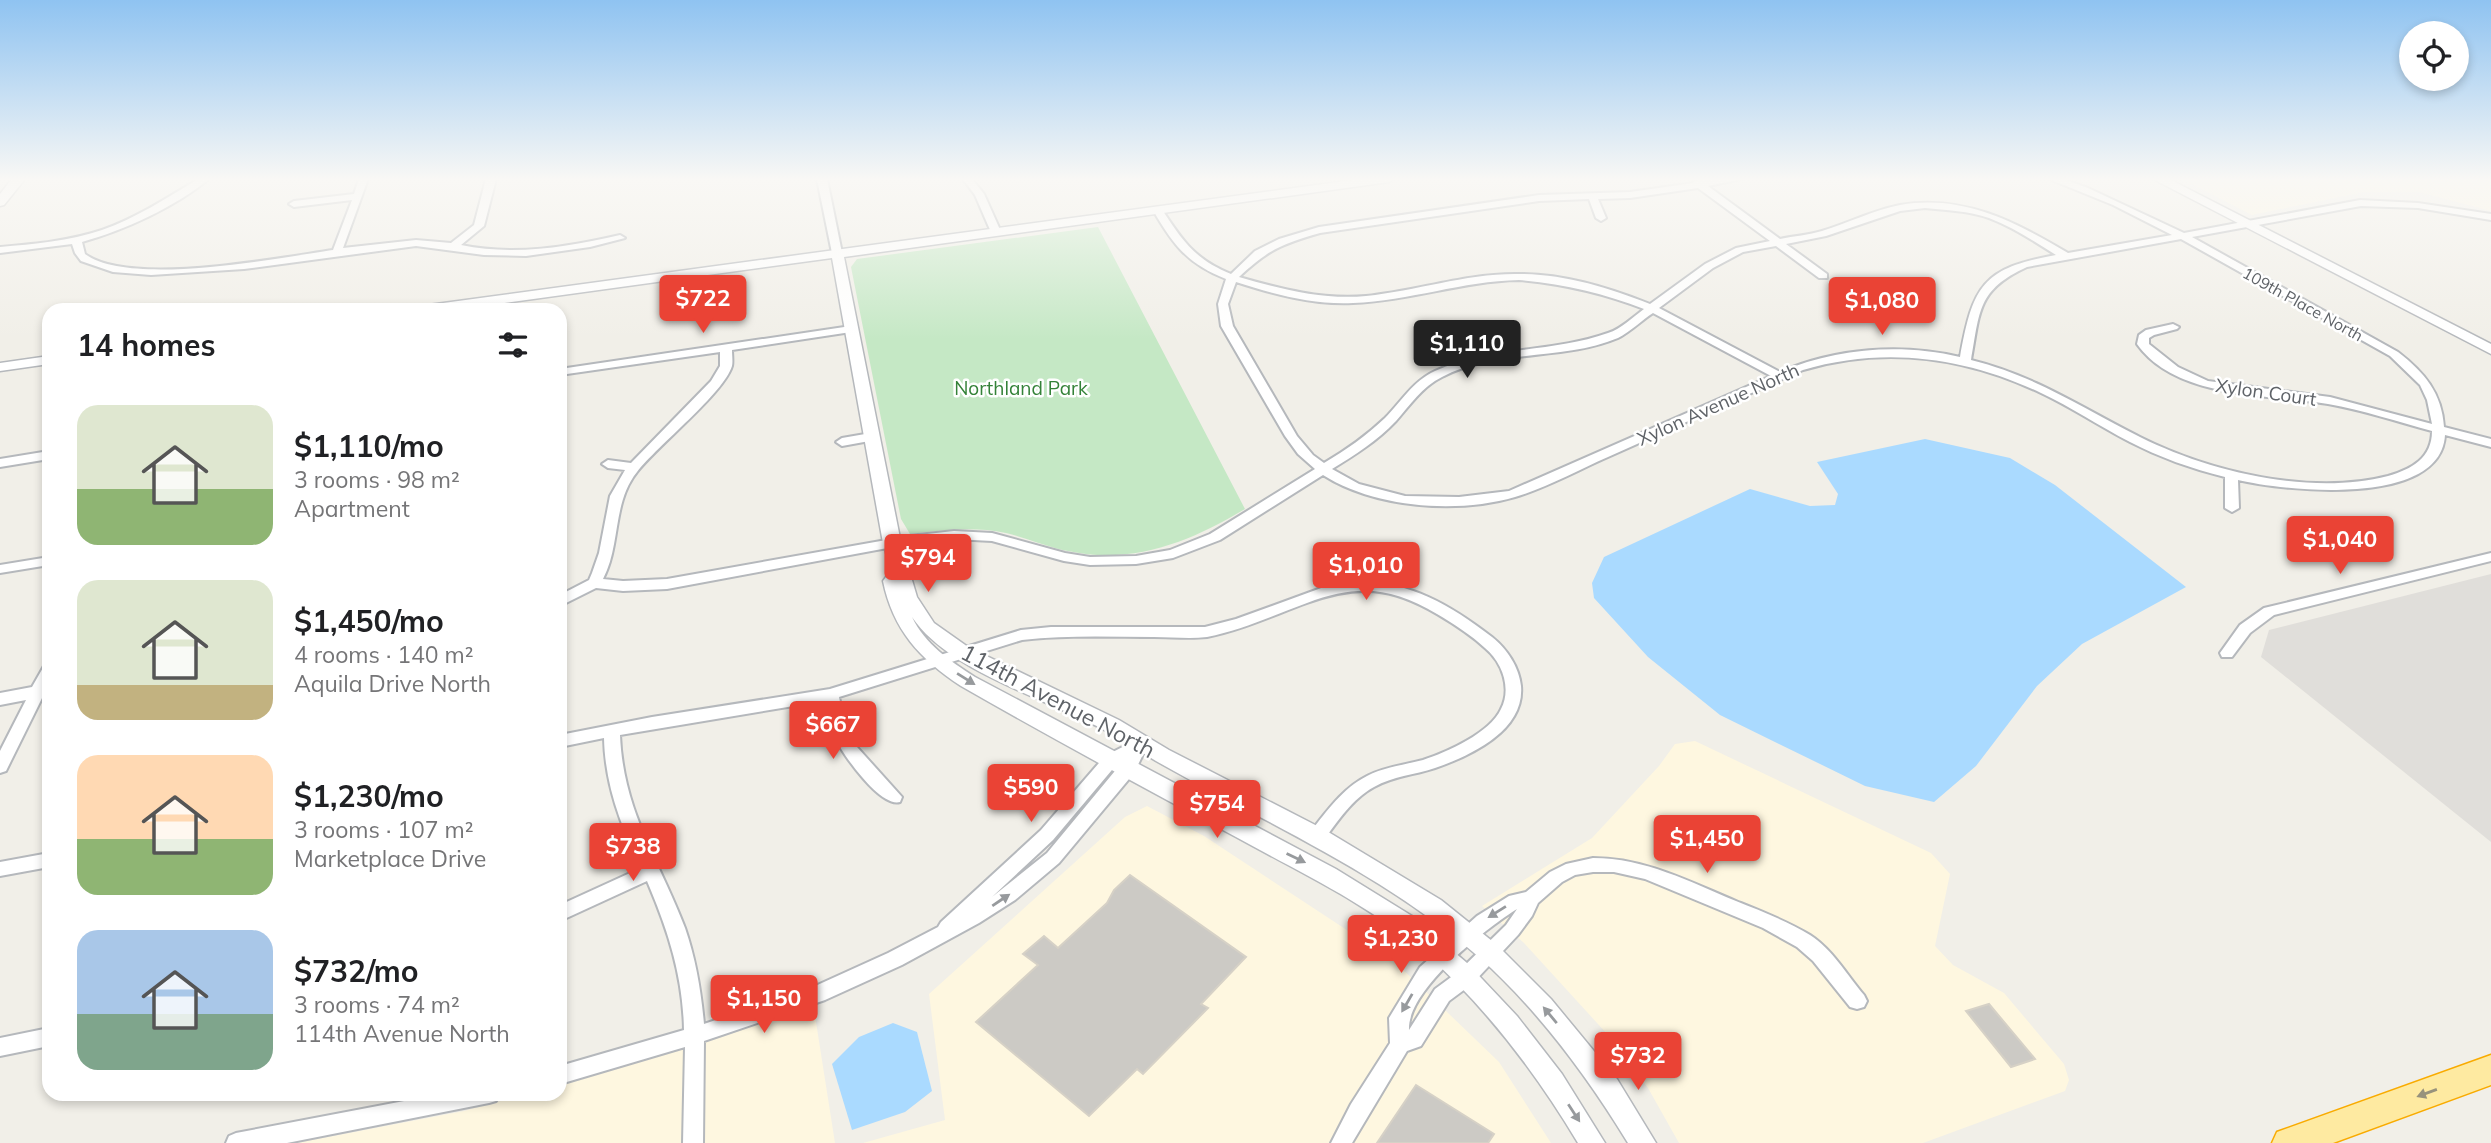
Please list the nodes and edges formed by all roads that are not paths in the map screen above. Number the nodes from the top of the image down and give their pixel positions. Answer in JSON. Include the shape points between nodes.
{"nodes":[{"id":1,"x":101,"y":232,"type":"edge"},
{"id":2,"x":344,"y":232,"type":"edge"},
{"id":3,"x":471,"y":232,"type":"edge"},
{"id":4,"x":833,"y":232,"type":"edge"},
{"id":5,"x":993,"y":232,"type":"edge"},
{"id":6,"x":1172,"y":232,"type":"edge"},
{"id":7,"x":1311,"y":232,"type":"edge"},
{"id":8,"x":1764,"y":232,"type":"edge"},
{"id":9,"x":1825,"y":232,"type":"edge"},
{"id":10,"x":2023,"y":232,"type":"edge"},
{"id":11,"x":2172,"y":232,"type":"edge"},
{"id":12,"x":2192,"y":232,"type":"edge"},
{"id":13,"x":2263,"y":232,"type":"edge"},
{"id":14,"x":2177,"y":235,"type":"junction"},
{"id":15,"x":621,"y":238,"type":"dead end"},
{"id":16,"x":77,"y":240,"type":"junction"},
{"id":17,"x":1777,"y":242,"type":"junction"},
{"id":18,"x":455,"y":245,"type":"junction"},
{"id":19,"x":0,"y":250,"type":"edge"},
{"id":20,"x":337,"y":252,"type":"junction"},
{"id":21,"x":837,"y":253,"type":"junction"},
{"id":22,"x":2065,"y":256,"type":"junction"},
{"id":23,"x":1823,"y":276,"type":"dead end"},
{"id":24,"x":1232,"y":278,"type":"junction"},
{"id":25,"x":472,"y":303,"type":"edge"},
{"id":26,"x":1653,"y":307,"type":"junction"},
{"id":27,"x":2173,"y":327,"type":"dead end"},
{"id":28,"x":851,"y":329,"type":"junction"},
{"id":29,"x":726,"y":348,"type":"junction"},
{"id":30,"x":2491,"y":350,"type":"edge"},
{"id":31,"x":42,"y":361,"type":"edge"},
{"id":32,"x":1965,"y":363,"type":"junction"},
{"id":33,"x":0,"y":367,"type":"edge"},
{"id":34,"x":567,"y":371,"type":"edge"},
{"id":35,"x":1779,"y":376,"type":"junction"},
{"id":36,"x":2438,"y":430,"type":"junction"},
{"id":37,"x":872,"y":437,"type":"junction"},
{"id":38,"x":842,"y":442,"type":"dead end"},
{"id":39,"x":2491,"y":443,"type":"edge"},
{"id":40,"x":42,"y":456,"type":"edge"},
{"id":41,"x":0,"y":463,"type":"edge"},
{"id":42,"x":608,"y":464,"type":"dead end"},
{"id":43,"x":634,"y":467,"type":"junction"},
{"id":44,"x":1324,"y":469,"type":"junction"},
{"id":45,"x":2231,"y":475,"type":"junction"},
{"id":46,"x":2232,"y":508,"type":"dead end"},
{"id":47,"x":892,"y":543,"type":"junction"},
{"id":48,"x":2491,"y":557,"type":"edge"},
{"id":49,"x":42,"y":562,"type":"edge"},
{"id":50,"x":0,"y":569,"type":"edge"},
{"id":51,"x":594,"y":583,"type":"junction"},
{"id":52,"x":567,"y":597,"type":"edge"},
{"id":53,"x":961,"y":652,"type":"junction"},
{"id":54,"x":2227,"y":653,"type":"dead end"},
{"id":55,"x":937,"y":660,"type":"junction"},
{"id":56,"x":42,"y":691,"type":"edge"},
{"id":57,"x":42,"y":693,"type":"edge"},
{"id":58,"x":831,"y":694,"type":"junction"},
{"id":59,"x":0,"y":699,"type":"edge"},
{"id":60,"x":612,"y":730,"type":"junction"},
{"id":61,"x":567,"y":740,"type":"edge"},
{"id":62,"x":1140,"y":744,"type":"junction"},
{"id":63,"x":1119,"y":764,"type":"junction"},
{"id":64,"x":0,"y":767,"type":"edge"},
{"id":65,"x":894,"y":797,"type":"dead end"},
{"id":66,"x":1317,"y":836,"type":"junction"},
{"id":67,"x":42,"y":861,"type":"edge"},
{"id":68,"x":0,"y":869,"type":"edge"},
{"id":69,"x":649,"y":872,"type":"junction"},
{"id":70,"x":1530,"y":898,"type":"junction"},
{"id":71,"x":567,"y":910,"type":"edge"},
{"id":72,"x":1467,"y":934,"type":"junction"},
{"id":73,"x":1489,"y":952,"type":"junction"},
{"id":74,"x":1443,"y":957,"type":"junction"},
{"id":75,"x":1465,"y":978,"type":"junction"},
{"id":76,"x":1857,"y":1001,"type":"dead end"},
{"id":77,"x":693,"y":1036,"type":"junction"},
{"id":78,"x":42,"y":1038,"type":"edge"},
{"id":79,"x":1400,"y":1045,"type":"junction"},
{"id":80,"x":0,"y":1047,"type":"edge"},
{"id":81,"x":2491,"y":1070,"type":"edge"},
{"id":82,"x":567,"y":1073,"type":"edge"},
{"id":83,"x":453,"y":1101,"type":"edge"},
{"id":84,"x":236,"y":1143,"type":"edge"},
{"id":85,"x":693,"y":1143,"type":"edge"},
{"id":86,"x":1341,"y":1143,"type":"edge"},
{"id":87,"x":1592,"y":1143,"type":"edge"},
{"id":88,"x":1643,"y":1143,"type":"edge"},
{"id":89,"x":2289,"y":1143,"type":"edge"}],
"edges":[{"from":1,"to":16,"type":"street"},
{"from":2,"to":20,"type":"street"},
{"from":3,"to":18,"type":"street"},
{"from":4,"to":21,"type":"street","name":"114th Avenue North"},
{"from":5,"to":21,"type":"street"},
{"from":6,"to":24,"type":"street","via":[[1196,263]]},
{"from":7,"to":24,"type":"street","via":[[1259,253]]},
{"from":8,"to":17,"type":"street"},
{"from":9,"to":17,"type":"street"},
{"from":10,"to":22,"type":"street"},
{"from":11,"to":14,"type":"street","name":"109th Place North"},
{"from":12,"to":14,"type":"street"},
{"from":13,"to":30,"type":"street"},
{"from":14,"to":22,"type":"street"},
{"from":14,"to":36,"type":"street","name":"109th Place North","via":[[2404,363],[2435,400]]},
{"from":15,"to":18,"type":"street","via":[[512,253]]},
{"from":16,"to":19,"type":"street"},
{"from":16,"to":20,"type":"street","via":[[85,259],[152,272]]},
{"from":17,"to":23,"type":"street"},
{"from":17,"to":26,"type":"street","via":[[1723,257]]},
{"from":18,"to":20,"type":"street","via":[[417,243]]},
{"from":21,"to":25,"type":"street"},
{"from":21,"to":28,"type":"street","name":"114th Avenue North"},
{"from":22,"to":32,"type":"street","via":[[2024,264],[1992,280],[1977,303]]},
{"from":24,"to":26,"type":"street","via":[[1291,294],[1343,300],[1469,279],[1542,278],[1591,286]]},
{"from":24,"to":44,"type":"street","name":"Xylon Avenue North","via":[[1223,304],[1227,326],[1294,439]]},
{"from":26,"to":35,"type":"street"},
{"from":26,"to":44,"type":"street","via":[[1615,335],[1597,341],[1467,362],[1436,375],[1413,393],[1376,435]]},
{"from":27,"to":36,"type":"street","name":"Xylon Court","via":[[2150,332],[2143,337],[2143,344],[2174,369],[2205,384],[2330,401]]},
{"from":28,"to":29,"type":"street"},
{"from":28,"to":37,"type":"street","name":"114th Avenue North"},
{"from":29,"to":34,"type":"street"},
{"from":29,"to":43,"type":"street","via":[[726,366],[716,383]]},
{"from":31,"to":33,"type":"street"},
{"from":32,"to":35,"type":"street","name":"Xylon Avenue North","via":[[1868,353],[1819,360]]},
{"from":32,"to":45,"type":"street","name":"Xylon Avenue North","via":[[2042,389],[2148,446]]},
{"from":35,"to":44,"type":"street","name":"Xylon Avenue North","via":[[1512,494],[1461,502],[1403,499],[1359,488]]},
{"from":36,"to":39,"type":"street"},
{"from":36,"to":45,"type":"street","name":"Xylon Avenue North","via":[[2434,455],[2426,465],[2387,479],[2320,486]]},
{"from":37,"to":38,"type":"street"},
{"from":37,"to":47,"type":"street","name":"114th Avenue North"},
{"from":40,"to":41,"type":"street"},
{"from":42,"to":43,"type":"street"},
{"from":43,"to":51,"type":"street","via":[[618,492],[607,558]]},
{"from":44,"to":47,"type":"street","via":[[1204,542],[1148,559],[1076,559],[977,535]]},
{"from":45,"to":46,"type":"street"},
{"from":47,"to":51,"type":"street","via":[[686,581],[644,586]]},
{"from":47,"to":53,"type":"street","name":"114th Avenue North","via":[[915,611]]},
{"from":47,"to":55,"type":"street","name":"114th Avenue North","via":[[889,563],[902,618]]},
{"from":48,"to":54,"type":"street","via":[[2269,611],[2253,621]]},
{"from":49,"to":50,"type":"street"},
{"from":51,"to":52,"type":"street"},
{"from":53,"to":55,"type":"street"},
{"from":53,"to":62,"type":"street","name":"114th Avenue North","via":[[1112,725]]},
{"from":53,"to":66,"type":"street","via":[[1035,633],[1205,632],[1350,585],[1388,586],[1427,599],[1501,654],[1513,679],[1511,709],[1486,735],[1447,756],[1367,783]]},
{"from":55,"to":58,"type":"street"},
{"from":55,"to":63,"type":"street","name":"114th Avenue North","one_way":true},
{"from":56,"to":59,"type":"street"},
{"from":57,"to":64,"type":"street"},
{"from":58,"to":60,"type":"street"},
{"from":58,"to":65,"type":"street","via":[[847,748]]},
{"from":60,"to":61,"type":"street"},
{"from":60,"to":69,"type":"street","via":[[617,791]]},
{"from":62,"to":63,"type":"street"},
{"from":62,"to":66,"type":"street","name":"114th Avenue North"},
{"from":63,"to":74,"type":"street","name":"114th Avenue North","one_way":true,"via":[[1354,889]]},
{"from":63,"to":77,"type":"street","via":[[1053,858],[973,918],[818,994]]},
{"from":66,"to":72,"type":"street","name":"114th Avenue North","via":[[1410,891]]},
{"from":67,"to":68,"type":"street"},
{"from":69,"to":71,"type":"street"},
{"from":69,"to":77,"type":"street","via":[[685,958]]},
{"from":70,"to":72,"type":"street","one_way":true,"via":[[1515,901]]},
{"from":70,"to":73,"type":"street","via":[[1512,930]]},
{"from":70,"to":76,"type":"street","via":[[1572,869],[1614,865],[1648,872],[1804,941],[1837,973]]},
{"from":72,"to":73,"type":"street","name":"114th Avenue North"},
{"from":72,"to":74,"type":"street"},
{"from":73,"to":75,"type":"street"},
{"from":88,"to":73,"type":"street","name":"114th Avenue North","one_way":true,"via":[[1586,1057]]},
{"from":74,"to":75,"type":"street","name":"114th Avenue North"},
{"from":74,"to":79,"type":"street","one_way":true,"via":[[1399,1018]]},
{"from":75,"to":79,"type":"street","via":[[1442,995],[1414,1040]]},
{"from":75,"to":87,"type":"street","name":"114th Avenue North","one_way":true,"via":[[1534,1056]]},
{"from":77,"to":82,"type":"street"},
{"from":77,"to":85,"type":"street"},
{"from":78,"to":80,"type":"street"},
{"from":79,"to":86,"type":"street"},
{"from":81,"to":89,"type":"highway","one_way":true},
{"from":83,"to":84,"type":"street"}]}
